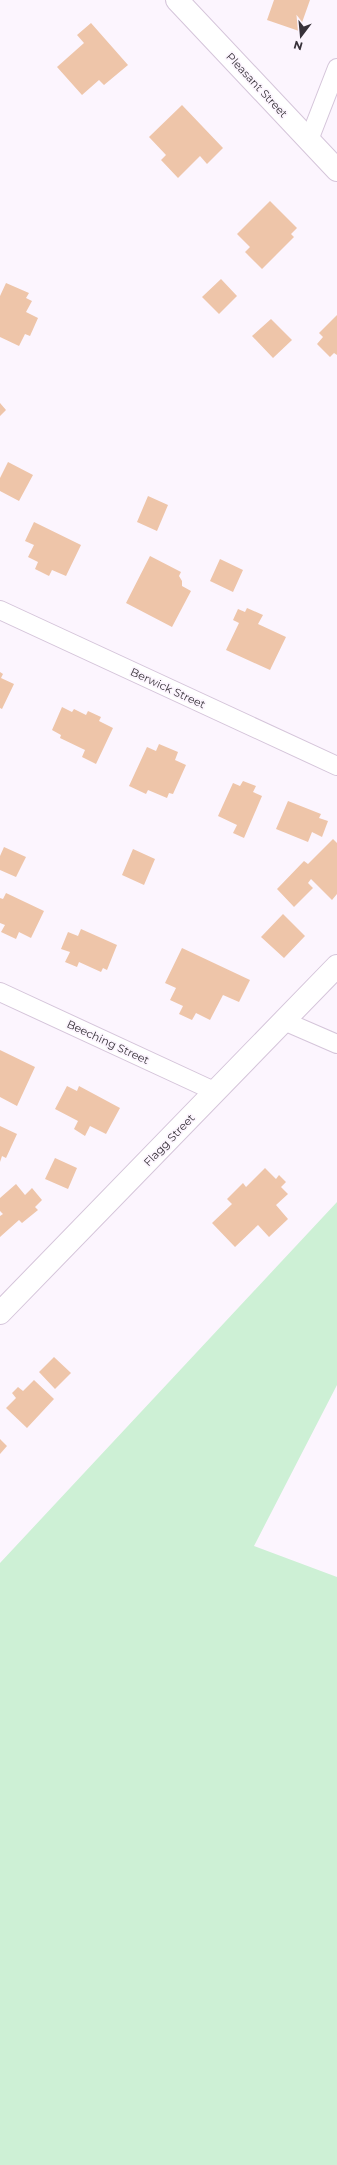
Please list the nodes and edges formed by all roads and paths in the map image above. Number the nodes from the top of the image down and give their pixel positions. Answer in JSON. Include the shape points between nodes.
{"nodes":[{"id":1,"x":177,"y":0,"type":"edge"},
{"id":2,"x":337,"y":68,"type":"edge"},
{"id":3,"x":309,"y":140,"type":"junction"},
{"id":4,"x":337,"y":170,"type":"edge"},
{"id":5,"x":0,"y":610,"type":"edge"},
{"id":6,"x":337,"y":766,"type":"edge"},
{"id":7,"x":337,"y":966,"type":"edge"},
{"id":8,"x":0,"y":992,"type":"edge"},
{"id":9,"x":284,"y":1021,"type":"junction"},
{"id":10,"x":337,"y":1044,"type":"edge"},
{"id":11,"x":216,"y":1092,"type":"junction"},
{"id":12,"x":0,"y":1313,"type":"edge"}],
"edges":[{"from":1,"to":3,"type":"street","name":"Pleasant Street"},
{"from":2,"to":3,"type":"street"},
{"from":3,"to":4,"type":"street","name":"Pleasant Street"},
{"from":5,"to":6,"type":"street","name":"Berwick Street"},
{"from":7,"to":9,"type":"street","name":"Flagg Street"},
{"from":8,"to":11,"type":"street","name":"Beeching Street"},
{"from":9,"to":10,"type":"street"},
{"from":9,"to":11,"type":"street","name":"Flagg Street"},
{"from":11,"to":12,"type":"street","name":"Flagg Street"}]}
